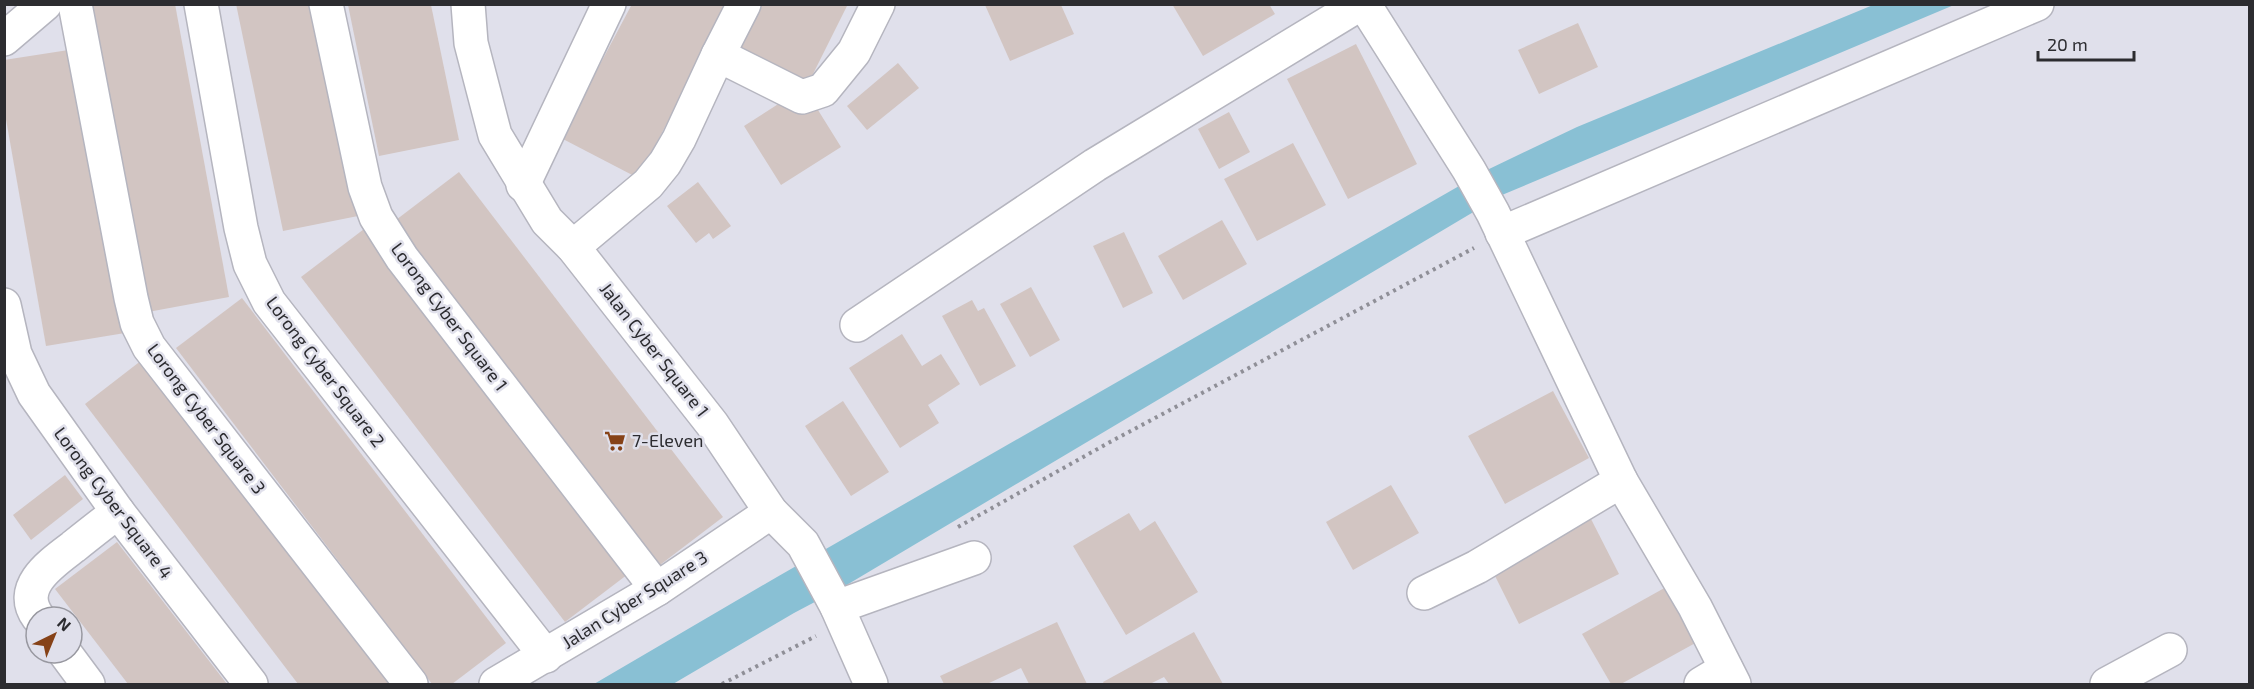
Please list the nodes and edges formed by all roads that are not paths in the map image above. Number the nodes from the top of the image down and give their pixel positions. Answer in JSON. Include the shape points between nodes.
{"nodes":[{"id":1,"x":45,"y":4,"type":"edge"},
{"id":2,"x":75,"y":4,"type":"edge"},
{"id":3,"x":201,"y":4,"type":"edge"},
{"id":4,"x":326,"y":4,"type":"edge"},
{"id":5,"x":468,"y":4,"type":"edge"},
{"id":6,"x":609,"y":4,"type":"edge"},
{"id":7,"x":744,"y":4,"type":"edge"},
{"id":8,"x":878,"y":4,"type":"edge"},
{"id":9,"x":1362,"y":4,"type":"edge"},
{"id":10,"x":2037,"y":4,"type":"edge"},
{"id":11,"x":4,"y":39,"type":"edge"},
{"id":12,"x":718,"y":55,"type":"junction"},
{"id":13,"x":524,"y":184,"type":"junction"},
{"id":14,"x":1498,"y":223,"type":"junction"},
{"id":15,"x":573,"y":247,"type":"junction"},
{"id":16,"x":4,"y":305,"type":"edge"},
{"id":17,"x":857,"y":325,"type":"dead end"},
{"id":18,"x":1621,"y":481,"type":"junction"},
{"id":19,"x":118,"y":512,"type":"junction"},
{"id":20,"x":771,"y":512,"type":"junction"},
{"id":21,"x":974,"y":558,"type":"dead end"},
{"id":22,"x":657,"y":589,"type":"junction"},
{"id":23,"x":1424,"y":593,"type":"dead end"},
{"id":24,"x":33,"y":605,"type":"edge"},
{"id":25,"x":836,"y":607,"type":"junction"},
{"id":26,"x":2170,"y":650,"type":"dead end"},
{"id":27,"x":546,"y":656,"type":"junction"},
{"id":28,"x":74,"y":665,"type":"edge"},
{"id":29,"x":1720,"y":679,"type":"edge"},
{"id":30,"x":88,"y":684,"type":"edge"},
{"id":31,"x":251,"y":684,"type":"edge"},
{"id":32,"x":411,"y":684,"type":"edge"},
{"id":33,"x":496,"y":684,"type":"edge"},
{"id":34,"x":871,"y":684,"type":"edge"},
{"id":35,"x":2107,"y":684,"type":"edge"}],
"edges":[{"from":1,"to":11,"type":"street"},
{"from":2,"to":32,"type":"street","name":"Lorong Cyber Square 3","via":[[137,323],[149,347]]},
{"from":3,"to":27,"type":"street","name":"Lorong Cyber Square 2","via":[[241,228],[250,264],[269,302]]},
{"from":4,"to":22,"type":"street","name":"Lorong Cyber Square 1","via":[[365,187],[376,218],[402,258]]},
{"from":5,"to":13,"type":"street","name":"Jalan Cyber Square 1","via":[[471,43],[495,135]]},
{"from":6,"to":13,"type":"street"},
{"from":7,"to":12,"type":"street"},
{"from":8,"to":12,"type":"street","via":[[854,52],[823,90],[802,97]]},
{"from":9,"to":14,"type":"street","via":[[1469,170]]},
{"from":9,"to":17,"type":"street","via":[[1095,165]]},
{"from":10,"to":14,"type":"street"},
{"from":12,"to":15,"type":"street","via":[[665,163],[648,184]]},
{"from":13,"to":15,"type":"street","name":"Jalan Cyber Square 1","via":[[547,221]]},
{"from":14,"to":18,"type":"street"},
{"from":15,"to":20,"type":"street","name":"Jalan Cyber Square 1","via":[[712,424]]},
{"from":16,"to":19,"type":"street","name":"Lorong Cyber Square 4","via":[[15,354],[34,394]]},
{"from":18,"to":23,"type":"street","via":[[1478,567]]},
{"from":18,"to":29,"type":"street","via":[[1695,607]]},
{"from":19,"to":24,"type":"street","via":[[42,571],[31,594]]},
{"from":19,"to":31,"type":"street","name":"Lorong Cyber Square 4"},
{"from":20,"to":22,"type":"street","name":"Jalan Cyber Square 3"},
{"from":20,"to":25,"type":"street","name":"Jalan Cyber Square 1","via":[[803,544]]},
{"from":21,"to":25,"type":"street"},
{"from":22,"to":27,"type":"street","name":"Jalan Cyber Square 3"},
{"from":25,"to":34,"type":"street","name":"Jalan Cyber Square 1"},
{"from":26,"to":35,"type":"street"},
{"from":27,"to":33,"type":"street","name":"Jalan Cyber Square 3"},
{"from":28,"to":30,"type":"street"}]}
